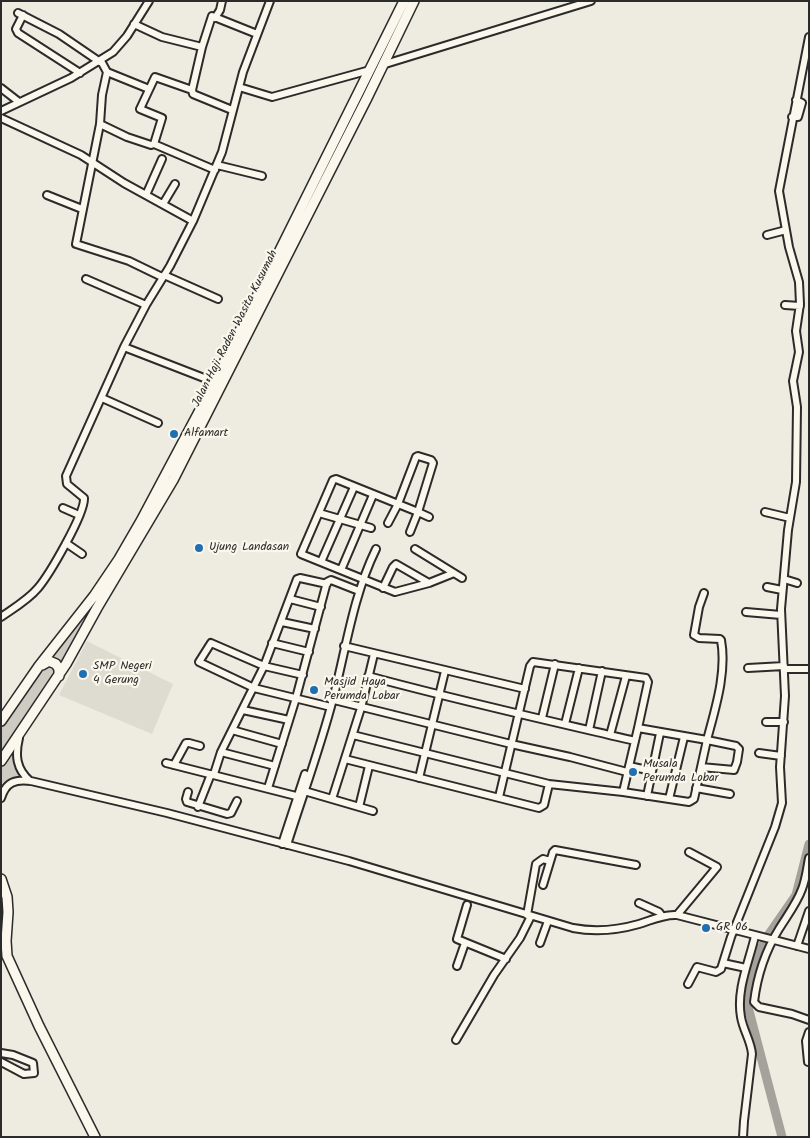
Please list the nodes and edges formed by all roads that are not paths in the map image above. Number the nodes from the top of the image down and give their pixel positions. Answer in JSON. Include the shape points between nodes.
{"nodes":[{"id":1,"x":149,"y":1,"type":"edge"},
{"id":2,"x":222,"y":1,"type":"edge"},
{"id":3,"x":270,"y":1,"type":"edge"},
{"id":4,"x":404,"y":1,"type":"edge"},
{"id":5,"x":414,"y":1,"type":"edge"},
{"id":6,"x":591,"y":1,"type":"edge"},
{"id":7,"x":215,"y":18,"type":"junction"},
{"id":8,"x":134,"y":24,"type":"junction"},
{"id":9,"x":257,"y":34,"type":"junction"},
{"id":10,"x":809,"y":37,"type":"edge"},
{"id":11,"x":202,"y":47,"type":"junction"},
{"id":12,"x":100,"y":61,"type":"junction"},
{"id":13,"x":382,"y":66,"type":"junction"},
{"id":14,"x":370,"y":70,"type":"junction"},
{"id":15,"x":107,"y":72,"type":"junction"},
{"id":16,"x":80,"y":73,"type":"junction"},
{"id":17,"x":239,"y":87,"type":"junction"},
{"id":18,"x":1,"y":88,"type":"edge"},
{"id":19,"x":149,"y":89,"type":"junction"},
{"id":20,"x":192,"y":90,"type":"junction"},
{"id":21,"x":362,"y":96,"type":"junction"},
{"id":22,"x":20,"y":102,"type":"junction"},
{"id":23,"x":232,"y":110,"type":"junction"},
{"id":24,"x":1,"y":111,"type":"edge"},
{"id":25,"x":1,"y":118,"type":"edge"},
{"id":26,"x":100,"y":124,"type":"junction"},
{"id":27,"x":154,"y":144,"type":"junction"},
{"id":28,"x":162,"y":159,"type":"dead end"},
{"id":29,"x":93,"y":163,"type":"junction"},
{"id":30,"x":216,"y":167,"type":"junction"},
{"id":31,"x":262,"y":176,"type":"dead end"},
{"id":32,"x":174,"y":184,"type":"dead end"},
{"id":33,"x":47,"y":195,"type":"dead end"},
{"id":34,"x":146,"y":195,"type":"junction"},
{"id":35,"x":163,"y":204,"type":"junction"},
{"id":36,"x":82,"y":209,"type":"junction"},
{"id":37,"x":194,"y":221,"type":"junction"},
{"id":38,"x":786,"y":230,"type":"junction"},
{"id":39,"x":767,"y":235,"type":"dead end"},
{"id":40,"x":163,"y":276,"type":"junction"},
{"id":41,"x":86,"y":279,"type":"dead end"},
{"id":42,"x":218,"y":299,"type":"dead end"},
{"id":43,"x":146,"y":305,"type":"junction"},
{"id":44,"x":785,"y":306,"type":"dead end"},
{"id":45,"x":800,"y":306,"type":"junction"},
{"id":46,"x":124,"y":346,"type":"junction"},
{"id":47,"x":204,"y":378,"type":"dead end"},
{"id":48,"x":102,"y":398,"type":"junction"},
{"id":49,"x":158,"y":423,"type":"dead end"},
{"id":50,"x":170,"y":478,"type":"junction"},
{"id":51,"x":354,"y":487,"type":"junction"},
{"id":52,"x":373,"y":496,"type":"junction"},
{"id":53,"x":398,"y":504,"type":"junction"},
{"id":54,"x":63,"y":508,"type":"dead end"},
{"id":55,"x":418,"y":512,"type":"junction"},
{"id":56,"x":765,"y":512,"type":"dead end"},
{"id":57,"x":319,"y":513,"type":"junction"},
{"id":58,"x":79,"y":515,"type":"junction"},
{"id":59,"x":429,"y":516,"type":"dead end"},
{"id":60,"x":339,"y":518,"type":"junction"},
{"id":61,"x":788,"y":518,"type":"junction"},
{"id":62,"x":388,"y":523,"type":"dead end"},
{"id":63,"x":360,"y":524,"type":"junction"},
{"id":64,"x":371,"y":528,"type":"dead end"},
{"id":65,"x":410,"y":532,"type":"dead end"},
{"id":66,"x":66,"y":543,"type":"junction"},
{"id":67,"x":376,"y":549,"type":"dead end"},
{"id":68,"x":415,"y":549,"type":"dead end"},
{"id":69,"x":82,"y":554,"type":"dead end"},
{"id":70,"x":320,"y":562,"type":"junction"},
{"id":71,"x":341,"y":570,"type":"junction"},
{"id":72,"x":454,"y":573,"type":"junction"},
{"id":73,"x":462,"y":578,"type":"dead end"},
{"id":74,"x":362,"y":579,"type":"junction"},
{"id":75,"x":784,"y":579,"type":"junction"},
{"id":76,"x":429,"y":583,"type":"junction"},
{"id":77,"x":797,"y":583,"type":"dead end"},
{"id":78,"x":327,"y":584,"type":"junction"},
{"id":79,"x":767,"y":587,"type":"dead end"},
{"id":80,"x":383,"y":588,"type":"junction"},
{"id":81,"x":357,"y":590,"type":"junction"},
{"id":82,"x":782,"y":590,"type":"junction"},
{"id":83,"x":704,"y":593,"type":"dead end"},
{"id":84,"x":290,"y":599,"type":"junction"},
{"id":85,"x":321,"y":607,"type":"junction"},
{"id":86,"x":746,"y":612,"type":"dead end"},
{"id":87,"x":779,"y":615,"type":"junction"},
{"id":88,"x":1,"y":617,"type":"edge"},
{"id":89,"x":282,"y":622,"type":"junction"},
{"id":90,"x":314,"y":629,"type":"junction"},
{"id":91,"x":272,"y":644,"type":"junction"},
{"id":92,"x":344,"y":646,"type":"junction"},
{"id":93,"x":309,"y":652,"type":"junction"},
{"id":94,"x":374,"y":654,"type":"junction"},
{"id":95,"x":555,"y":664,"type":"junction"},
{"id":96,"x":39,"y":666,"type":"junction"},
{"id":97,"x":264,"y":666,"type":"junction"},
{"id":98,"x":782,"y":667,"type":"junction"},
{"id":99,"x":579,"y":668,"type":"junction"},
{"id":100,"x":748,"y":668,"type":"dead end"},
{"id":101,"x":809,"y":669,"type":"edge"},
{"id":102,"x":445,"y":671,"type":"junction"},
{"id":103,"x":602,"y":671,"type":"junction"},
{"id":104,"x":303,"y":674,"type":"junction"},
{"id":105,"x":59,"y":676,"type":"junction"},
{"id":106,"x":368,"y":676,"type":"junction"},
{"id":107,"x":626,"y":676,"type":"junction"},
{"id":108,"x":254,"y":688,"type":"junction"},
{"id":109,"x":525,"y":689,"type":"junction"},
{"id":110,"x":439,"y":696,"type":"junction"},
{"id":111,"x":296,"y":698,"type":"junction"},
{"id":112,"x":329,"y":702,"type":"junction"},
{"id":113,"x":361,"y":708,"type":"junction"},
{"id":114,"x":244,"y":710,"type":"junction"},
{"id":115,"x":519,"y":713,"type":"junction"},
{"id":116,"x":542,"y":718,"type":"junction"},
{"id":117,"x":290,"y":720,"type":"junction"},
{"id":118,"x":1,"y":721,"type":"edge"},
{"id":119,"x":766,"y":722,"type":"dead end"},
{"id":120,"x":781,"y":722,"type":"junction"},
{"id":121,"x":432,"y":724,"type":"junction"},
{"id":122,"x":565,"y":724,"type":"junction"},
{"id":123,"x":638,"y":728,"type":"junction"},
{"id":124,"x":232,"y":730,"type":"junction"},
{"id":125,"x":589,"y":730,"type":"junction"},
{"id":126,"x":20,"y":733,"type":"junction"},
{"id":127,"x":660,"y":733,"type":"junction"},
{"id":128,"x":352,"y":735,"type":"junction"},
{"id":129,"x":610,"y":735,"type":"junction"},
{"id":130,"x":684,"y":737,"type":"junction"},
{"id":131,"x":707,"y":740,"type":"junction"},
{"id":132,"x":635,"y":741,"type":"junction"},
{"id":133,"x":282,"y":744,"type":"junction"},
{"id":134,"x":512,"y":744,"type":"junction"},
{"id":135,"x":200,"y":746,"type":"dead end"},
{"id":136,"x":221,"y":752,"type":"junction"},
{"id":137,"x":425,"y":752,"type":"junction"},
{"id":138,"x":759,"y":753,"type":"dead end"},
{"id":139,"x":778,"y":756,"type":"junction"},
{"id":140,"x":345,"y":759,"type":"junction"},
{"id":141,"x":1,"y":761,"type":"edge"},
{"id":142,"x":166,"y":763,"type":"dead end"},
{"id":143,"x":174,"y":765,"type":"junction"},
{"id":144,"x":275,"y":766,"type":"junction"},
{"id":145,"x":369,"y":766,"type":"junction"},
{"id":146,"x":701,"y":767,"type":"junction"},
{"id":147,"x":628,"y":769,"type":"junction"},
{"id":148,"x":652,"y":771,"type":"junction"},
{"id":149,"x":212,"y":774,"type":"junction"},
{"id":150,"x":505,"y":774,"type":"junction"},
{"id":151,"x":419,"y":778,"type":"junction"},
{"id":152,"x":31,"y":781,"type":"junction"},
{"id":153,"x":549,"y":784,"type":"junction"},
{"id":154,"x":268,"y":788,"type":"junction"},
{"id":155,"x":696,"y":788,"type":"junction"},
{"id":156,"x":188,"y":792,"type":"dead end"},
{"id":157,"x":623,"y":792,"type":"junction"},
{"id":158,"x":301,"y":794,"type":"junction"},
{"id":159,"x":730,"y":794,"type":"dead end"},
{"id":160,"x":647,"y":796,"type":"junction"},
{"id":161,"x":499,"y":797,"type":"junction"},
{"id":162,"x":1,"y":798,"type":"edge"},
{"id":163,"x":332,"y":798,"type":"junction"},
{"id":164,"x":669,"y":798,"type":"junction"},
{"id":165,"x":236,"y":800,"type":"dead end"},
{"id":166,"x":198,"y":807,"type":"junction"},
{"id":167,"x":359,"y":807,"type":"junction"},
{"id":168,"x":373,"y":811,"type":"dead end"},
{"id":169,"x":284,"y":845,"type":"junction"},
{"id":170,"x":688,"y":852,"type":"dead end"},
{"id":171,"x":809,"y":858,"type":"edge"},
{"id":172,"x":550,"y":860,"type":"junction"},
{"id":173,"x":636,"y":865,"type":"dead end"},
{"id":174,"x":1,"y":879,"type":"edge"},
{"id":175,"x":543,"y":885,"type":"dead end"},
{"id":176,"x":639,"y":903,"type":"dead end"},
{"id":177,"x":467,"y":906,"type":"dead end"},
{"id":178,"x":809,"y":911,"type":"edge"},
{"id":179,"x":677,"y":915,"type":"junction"},
{"id":180,"x":529,"y":916,"type":"junction"},
{"id":181,"x":662,"y":916,"type":"junction"},
{"id":182,"x":548,"y":922,"type":"junction"},
{"id":183,"x":1,"y":928,"type":"edge"},
{"id":184,"x":731,"y":929,"type":"junction"},
{"id":185,"x":757,"y":936,"type":"junction"},
{"id":186,"x":6,"y":941,"type":"junction"},
{"id":187,"x":771,"y":941,"type":"junction"},
{"id":188,"x":540,"y":942,"type":"dead end"},
{"id":189,"x":466,"y":943,"type":"junction"},
{"id":190,"x":797,"y":946,"type":"junction"},
{"id":191,"x":809,"y":949,"type":"edge"},
{"id":192,"x":4,"y":954,"type":"edge"},
{"id":193,"x":506,"y":959,"type":"junction"},
{"id":194,"x":723,"y":963,"type":"junction"},
{"id":195,"x":457,"y":966,"type":"dead end"},
{"id":196,"x":746,"y":968,"type":"junction"},
{"id":197,"x":688,"y":984,"type":"dead end"},
{"id":198,"x":809,"y":1020,"type":"edge"},
{"id":199,"x":809,"y":1032,"type":"edge"},
{"id":200,"x":456,"y":1040,"type":"dead end"},
{"id":201,"x":1,"y":1053,"type":"edge"},
{"id":202,"x":1,"y":1062,"type":"edge"},
{"id":203,"x":808,"y":1062,"type":"dead end"},
{"id":204,"x":94,"y":1137,"type":"edge"},
{"id":205,"x":743,"y":1137,"type":"edge"}],
"edges":[{"from":1,"to":8,"type":"street"},
{"from":2,"to":7,"type":"street"},
{"from":3,"to":9,"type":"street"},
{"from":4,"to":14,"type":"highway","name":"Jalan Haji Raden Wasita Kusumah"},
{"from":5,"to":13,"type":"highway","name":"Jalan Haji Raden Wasita Kusumah"},
{"from":6,"to":13,"type":"street"},
{"from":7,"to":9,"type":"street"},
{"from":7,"to":11,"type":"street","via":[[211,17]]},
{"from":8,"to":11,"type":"street","via":[[162,37]]},
{"from":8,"to":12,"type":"street","via":[[118,48]]},
{"from":9,"to":17,"type":"street"},
{"from":10,"to":38,"type":"street","via":[[778,191]]},
{"from":11,"to":20,"type":"street"},
{"from":12,"to":15,"type":"street"},
{"from":12,"to":16,"type":"street"},
{"from":12,"to":16,"type":"street","via":[[21,14],[16,29],[18,34]]},
{"from":13,"to":21,"type":"highway","name":"Jalan Haji Raden Wasita Kusumah"},
{"from":14,"to":17,"type":"street","via":[[272,97]]},
{"from":14,"to":21,"type":"highway","name":"Jalan Haji Raden Wasita Kusumah"},
{"from":15,"to":19,"type":"street"},
{"from":15,"to":26,"type":"street"},
{"from":16,"to":22,"type":"street"},
{"from":17,"to":23,"type":"street"},
{"from":18,"to":22,"type":"street"},
{"from":19,"to":20,"type":"street","via":[[155,77]]},
{"from":19,"to":27,"type":"street","via":[[140,109],[162,118]]},
{"from":20,"to":23,"type":"street","via":[[193,94]]},
{"from":21,"to":50,"type":"highway","name":"Jalan Haji Raden Wasita Kusumah"},
{"from":22,"to":24,"type":"street"},
{"from":23,"to":30,"type":"street"},
{"from":25,"to":29,"type":"street"},
{"from":26,"to":27,"type":"street","via":[[127,137]]},
{"from":26,"to":29,"type":"street"},
{"from":27,"to":30,"type":"street"},
{"from":28,"to":34,"type":"street"},
{"from":29,"to":34,"type":"street"},
{"from":29,"to":36,"type":"street"},
{"from":30,"to":31,"type":"street"},
{"from":30,"to":37,"type":"street"},
{"from":32,"to":35,"type":"street"},
{"from":33,"to":36,"type":"street"},
{"from":34,"to":35,"type":"street"},
{"from":35,"to":37,"type":"street"},
{"from":36,"to":40,"type":"street","via":[[76,244]]},
{"from":37,"to":40,"type":"street"},
{"from":38,"to":39,"type":"street"},
{"from":38,"to":45,"type":"street","via":[[799,282]]},
{"from":40,"to":42,"type":"street"},
{"from":40,"to":43,"type":"street"},
{"from":41,"to":43,"type":"street"},
{"from":43,"to":46,"type":"street"},
{"from":44,"to":45,"type":"street"},
{"from":45,"to":61,"type":"street","via":[[793,381],[797,407],[796,474]]},
{"from":46,"to":47,"type":"street"},
{"from":46,"to":48,"type":"street"},
{"from":48,"to":49,"type":"street"},
{"from":48,"to":58,"type":"street","via":[[66,476],[67,484],[84,498]]},
{"from":50,"to":96,"type":"highway","name":"Jalan Haji Raden Wasita Kusumah","via":[[104,581]]},
{"from":50,"to":105,"type":"highway","name":"Jalan Haji Raden Wasita Kusumah"},
{"from":51,"to":52,"type":"street"},
{"from":51,"to":57,"type":"street","via":[[334,479]]},
{"from":51,"to":60,"type":"street"},
{"from":52,"to":53,"type":"street"},
{"from":52,"to":63,"type":"street"},
{"from":53,"to":55,"type":"street"},
{"from":53,"to":55,"type":"street","via":[[416,457],[431,460],[433,463]]},
{"from":53,"to":62,"type":"street"},
{"from":54,"to":58,"type":"street"},
{"from":55,"to":59,"type":"street"},
{"from":55,"to":65,"type":"street"},
{"from":56,"to":61,"type":"street"},
{"from":57,"to":60,"type":"street"},
{"from":57,"to":70,"type":"street","via":[[301,555]]},
{"from":58,"to":66,"type":"street"},
{"from":60,"to":63,"type":"street"},
{"from":60,"to":70,"type":"street"},
{"from":61,"to":75,"type":"street"},
{"from":63,"to":64,"type":"street"},
{"from":63,"to":71,"type":"street"},
{"from":66,"to":69,"type":"street"},
{"from":66,"to":88,"type":"street","via":[[38,589]]},
{"from":67,"to":74,"type":"street"},
{"from":68,"to":72,"type":"street"},
{"from":70,"to":71,"type":"street"},
{"from":71,"to":74,"type":"street"},
{"from":72,"to":73,"type":"street"},
{"from":72,"to":76,"type":"street"},
{"from":74,"to":80,"type":"street"},
{"from":74,"to":81,"type":"street"},
{"from":75,"to":77,"type":"street"},
{"from":75,"to":82,"type":"street"},
{"from":76,"to":80,"type":"street","via":[[397,592]]},
{"from":76,"to":80,"type":"street","via":[[396,564]]},
{"from":78,"to":81,"type":"street","via":[[331,580]]},
{"from":78,"to":84,"type":"street","via":[[299,578]]},
{"from":78,"to":85,"type":"street"},
{"from":79,"to":82,"type":"street"},
{"from":81,"to":92,"type":"street"},
{"from":82,"to":87,"type":"street"},
{"from":83,"to":131,"type":"street","via":[[694,635],[722,640],[723,650]]},
{"from":84,"to":85,"type":"street"},
{"from":84,"to":89,"type":"street"},
{"from":85,"to":90,"type":"street"},
{"from":86,"to":87,"type":"street"},
{"from":87,"to":98,"type":"street"},
{"from":89,"to":90,"type":"street"},
{"from":89,"to":91,"type":"street"},
{"from":90,"to":93,"type":"street"},
{"from":91,"to":93,"type":"street"},
{"from":91,"to":97,"type":"street"},
{"from":92,"to":94,"type":"street"},
{"from":92,"to":112,"type":"street"},
{"from":93,"to":104,"type":"street"},
{"from":94,"to":102,"type":"street"},
{"from":94,"to":106,"type":"street"},
{"from":95,"to":99,"type":"street"},
{"from":95,"to":109,"type":"street","via":[[532,663]]},
{"from":95,"to":116,"type":"street"},
{"from":96,"to":105,"type":"highway","via":[[52,662],[59,669]]},
{"from":96,"to":118,"type":"highway","name":"Jalan Haji Raden Wasita Kusumah"},
{"from":97,"to":104,"type":"street"},
{"from":97,"to":108,"type":"street"},
{"from":97,"to":108,"type":"street","via":[[211,643],[199,663]]},
{"from":98,"to":100,"type":"street"},
{"from":98,"to":101,"type":"street"},
{"from":98,"to":120,"type":"street","via":[[785,705]]},
{"from":99,"to":103,"type":"street"},
{"from":99,"to":122,"type":"street"},
{"from":102,"to":109,"type":"street"},
{"from":102,"to":110,"type":"street"},
{"from":103,"to":107,"type":"street"},
{"from":103,"to":125,"type":"street"},
{"from":104,"to":111,"type":"street"},
{"from":105,"to":126,"type":"highway","name":"Jalan Haji Raden Wasita Kusumah"},
{"from":106,"to":110,"type":"street"},
{"from":106,"to":113,"type":"street"},
{"from":107,"to":123,"type":"street","via":[[648,681]]},
{"from":107,"to":129,"type":"street"},
{"from":108,"to":111,"type":"street"},
{"from":108,"to":114,"type":"street"},
{"from":109,"to":115,"type":"street"},
{"from":110,"to":115,"type":"street"},
{"from":110,"to":121,"type":"street"},
{"from":111,"to":112,"type":"street"},
{"from":111,"to":117,"type":"street"},
{"from":112,"to":113,"type":"street"},
{"from":112,"to":158,"type":"street"},
{"from":113,"to":121,"type":"street"},
{"from":113,"to":128,"type":"street"},
{"from":114,"to":117,"type":"street"},
{"from":114,"to":124,"type":"street"},
{"from":115,"to":116,"type":"street"},
{"from":115,"to":134,"type":"street"},
{"from":116,"to":122,"type":"street"},
{"from":117,"to":133,"type":"street"},
{"from":119,"to":120,"type":"street"},
{"from":120,"to":139,"type":"street"},
{"from":121,"to":134,"type":"street"},
{"from":121,"to":137,"type":"street"},
{"from":122,"to":125,"type":"street"},
{"from":123,"to":127,"type":"street"},
{"from":123,"to":132,"type":"street"},
{"from":124,"to":133,"type":"street"},
{"from":124,"to":136,"type":"street"},
{"from":125,"to":129,"type":"street"},
{"from":126,"to":141,"type":"highway","name":"Jalan Haji Raden Wasita Kusumah"},
{"from":126,"to":152,"type":"street","via":[[16,752],[18,763],[21,772]]},
{"from":127,"to":130,"type":"street"},
{"from":127,"to":148,"type":"street"},
{"from":128,"to":137,"type":"street"},
{"from":128,"to":140,"type":"street"},
{"from":129,"to":132,"type":"street"},
{"from":130,"to":131,"type":"street"},
{"from":130,"to":164,"type":"street"},
{"from":131,"to":146,"type":"street"},
{"from":131,"to":146,"type":"street","via":[[738,747],[736,768],[733,771]]},
{"from":132,"to":147,"type":"street"},
{"from":133,"to":144,"type":"street"},
{"from":134,"to":147,"type":"street"},
{"from":134,"to":150,"type":"street"},
{"from":135,"to":143,"type":"street","via":[[186,743]]},
{"from":136,"to":144,"type":"street"},
{"from":136,"to":149,"type":"street"},
{"from":137,"to":150,"type":"street"},
{"from":137,"to":151,"type":"street"},
{"from":138,"to":139,"type":"street"},
{"from":139,"to":184,"type":"street","via":[[780,810],[765,854]]},
{"from":140,"to":145,"type":"street"},
{"from":140,"to":163,"type":"street"},
{"from":142,"to":143,"type":"street"},
{"from":143,"to":149,"type":"street"},
{"from":144,"to":154,"type":"street"},
{"from":145,"to":151,"type":"street"},
{"from":145,"to":167,"type":"street"},
{"from":146,"to":155,"type":"street"},
{"from":147,"to":148,"type":"street"},
{"from":147,"to":157,"type":"street"},
{"from":148,"to":160,"type":"street"},
{"from":149,"to":154,"type":"street"},
{"from":149,"to":166,"type":"street"},
{"from":150,"to":153,"type":"street"},
{"from":150,"to":161,"type":"street"},
{"from":151,"to":161,"type":"street"},
{"from":152,"to":162,"type":"street","via":[[12,782]]},
{"from":152,"to":169,"type":"street"},
{"from":153,"to":157,"type":"street"},
{"from":153,"to":161,"type":"street","via":[[541,808]]},
{"from":154,"to":158,"type":"street"},
{"from":155,"to":159,"type":"street"},
{"from":155,"to":164,"type":"street","via":[[691,802]]},
{"from":156,"to":166,"type":"street","via":[[186,802]]},
{"from":157,"to":160,"type":"street"},
{"from":158,"to":163,"type":"street"},
{"from":158,"to":169,"type":"street"},
{"from":160,"to":164,"type":"street"},
{"from":163,"to":167,"type":"street"},
{"from":165,"to":166,"type":"street","via":[[230,814]]},
{"from":167,"to":168,"type":"street"},
{"from":169,"to":180,"type":"street","via":[[349,861]]},
{"from":170,"to":179,"type":"street","via":[[717,867]]},
{"from":171,"to":187,"type":"street","via":[[802,889]]},
{"from":172,"to":173,"type":"street","via":[[555,850]]},
{"from":172,"to":175,"type":"street"},
{"from":172,"to":180,"type":"street","via":[[543,859],[536,864]]},
{"from":174,"to":186,"type":"highway","via":[[7,897]]},
{"from":176,"to":181,"type":"street"},
{"from":177,"to":189,"type":"street","via":[[456,937]]},
{"from":178,"to":190,"type":"street"},
{"from":179,"to":181,"type":"street"},
{"from":179,"to":184,"type":"street"},
{"from":180,"to":182,"type":"street"},
{"from":180,"to":193,"type":"street"},
{"from":181,"to":182,"type":"street","via":[[636,925],[595,930]]},
{"from":182,"to":188,"type":"street"},
{"from":183,"to":186,"type":"highway"},
{"from":184,"to":185,"type":"street"},
{"from":184,"to":194,"type":"street"},
{"from":185,"to":187,"type":"street"},
{"from":185,"to":196,"type":"street"},
{"from":186,"to":192,"type":"highway"},
{"from":187,"to":190,"type":"street"},
{"from":187,"to":198,"type":"street","via":[[757,984],[755,1004]]},
{"from":189,"to":193,"type":"street"},
{"from":189,"to":195,"type":"street"},
{"from":190,"to":191,"type":"street"},
{"from":192,"to":204,"type":"highway"},
{"from":193,"to":200,"type":"street"},
{"from":194,"to":196,"type":"street"},
{"from":194,"to":197,"type":"street","via":[[716,972],[697,967]]},
{"from":196,"to":205,"type":"street","via":[[740,1011],[752,1054]]},
{"from":199,"to":203,"type":"street","via":[[806,1041]]},
{"from":201,"to":202,"type":"street","via":[[33,1063],[34,1073],[24,1074]]}]}
